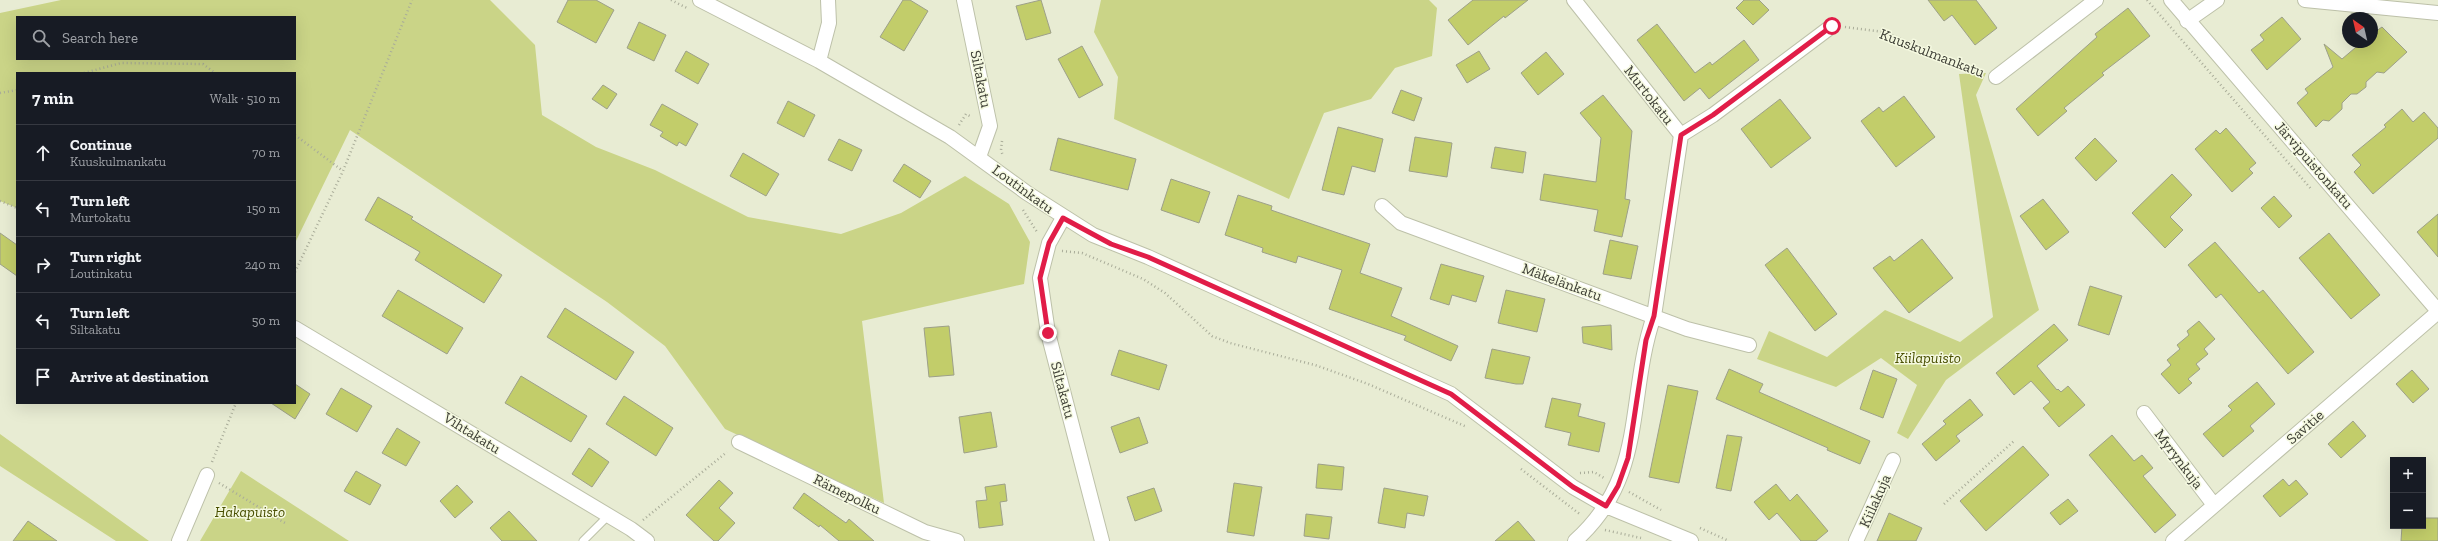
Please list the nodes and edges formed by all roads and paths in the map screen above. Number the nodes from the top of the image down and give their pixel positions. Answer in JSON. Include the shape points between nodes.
{"nodes":[{"id":1,"x":412,"y":0,"type":"edge"},
{"id":2,"x":700,"y":0,"type":"edge"},
{"id":3,"x":828,"y":0,"type":"edge"},
{"id":4,"x":964,"y":0,"type":"edge"},
{"id":5,"x":1574,"y":0,"type":"edge"},
{"id":6,"x":2096,"y":0,"type":"edge"},
{"id":7,"x":2147,"y":0,"type":"edge"},
{"id":8,"x":2171,"y":0,"type":"edge"},
{"id":9,"x":2216,"y":0,"type":"edge"},
{"id":10,"x":2305,"y":0,"type":"edge"},
{"id":11,"x":2438,"y":13,"type":"edge"},
{"id":12,"x":2187,"y":21,"type":"junction"},
{"id":13,"x":1832,"y":26,"type":"joint"},
{"id":14,"x":819,"y":61,"type":"junction"},
{"id":15,"x":88,"y":72,"type":"edge"},
{"id":16,"x":214,"y":72,"type":"edge"},
{"id":17,"x":1996,"y":77,"type":"joint"},
{"id":18,"x":16,"y":90,"type":"edge"},
{"id":19,"x":0,"y":93,"type":"edge"},
{"id":20,"x":990,"y":126,"type":"junction"},
{"id":21,"x":1681,"y":135,"type":"junction"},
{"id":22,"x":296,"y":136,"type":"edge"},
{"id":23,"x":979,"y":156,"type":"junction"},
{"id":24,"x":1005,"y":160,"type":"dead end"},
{"id":25,"x":343,"y":171,"type":"junction"},
{"id":26,"x":2317,"y":196,"type":"dead end"},
{"id":27,"x":0,"y":201,"type":"edge"},
{"id":28,"x":1382,"y":206,"type":"dead end"},
{"id":29,"x":16,"y":208,"type":"edge"},
{"id":30,"x":1063,"y":218,"type":"junction"},
{"id":31,"x":296,"y":270,"type":"edge"},
{"id":32,"x":2438,"y":311,"type":"edge"},
{"id":33,"x":1654,"y":316,"type":"junction"},
{"id":34,"x":296,"y":329,"type":"edge"},
{"id":35,"x":1749,"y":345,"type":"dead end"},
{"id":36,"x":236,"y":404,"type":"edge"},
{"id":37,"x":2144,"y":413,"type":"dead end"},
{"id":38,"x":2014,"y":441,"type":"dead end"},
{"id":39,"x":739,"y":442,"type":"joint"},
{"id":40,"x":1893,"y":460,"type":"dead end"},
{"id":41,"x":1594,"y":472,"type":"dead end"},
{"id":42,"x":207,"y":475,"type":"junction"},
{"id":43,"x":1618,"y":486,"type":"junction"},
{"id":44,"x":1944,"y":504,"type":"dead end"},
{"id":45,"x":2214,"y":505,"type":"junction"},
{"id":46,"x":1606,"y":506,"type":"junction"},
{"id":47,"x":1662,"y":511,"type":"dead end"},
{"id":48,"x":608,"y":516,"type":"junction"},
{"id":49,"x":285,"y":523,"type":"dead end"},
{"id":50,"x":1594,"y":524,"type":"junction"},
{"id":51,"x":1697,"y":526,"type":"dead end"},
{"id":52,"x":631,"y":530,"type":"junction"},
{"id":53,"x":1645,"y":539,"type":"dead end"},
{"id":54,"x":179,"y":541,"type":"edge"},
{"id":55,"x":583,"y":541,"type":"edge"},
{"id":56,"x":646,"y":541,"type":"edge"},
{"id":57,"x":957,"y":541,"type":"edge"},
{"id":58,"x":1102,"y":541,"type":"edge"},
{"id":59,"x":1575,"y":541,"type":"edge"},
{"id":60,"x":1691,"y":541,"type":"edge"},
{"id":61,"x":1729,"y":541,"type":"edge"},
{"id":62,"x":1856,"y":541,"type":"edge"},
{"id":63,"x":2173,"y":541,"type":"edge"}],
"edges":[{"from":1,"to":25,"type":"path"},
{"from":2,"to":14,"type":"street","name":"Loutinkatu"},
{"from":3,"to":14,"type":"street","via":[[829,23]]},
{"from":4,"to":20,"type":"street","name":"Siltakatu"},
{"from":5,"to":21,"type":"street","name":"Murtokatu"},
{"from":6,"to":17,"type":"street","name":"Kuuskulmankatu"},
{"from":7,"to":26,"type":"path"},
{"from":8,"to":12,"type":"street","name":"Järvipuistonkatu"},
{"from":9,"to":12,"type":"street"},
{"from":10,"to":11,"type":"street"},
{"from":12,"to":32,"type":"street","name":"Järvipuistonkatu","via":[[2319,170]]},
{"from":13,"to":17,"type":"path","name":"Kuuskulmankatu","via":[[1884,32]]},
{"from":13,"to":21,"type":"street","via":[[1713,115]]},
{"from":14,"to":23,"type":"street","name":"Loutinkatu"},
{"from":15,"to":16,"type":"path","via":[[121,63],[203,64]]},
{"from":18,"to":19,"type":"path"},
{"from":20,"to":23,"type":"street","name":"Siltakatu"},
{"from":20,"to":24,"type":"path","via":[[1005,134],[1001,150]]},
{"from":21,"to":33,"type":"street","name":"Murtokatu"},
{"from":22,"to":25,"type":"path"},
{"from":23,"to":30,"type":"street","name":"Loutinkatu"},
{"from":25,"to":31,"type":"path"},
{"from":27,"to":29,"type":"path"},
{"from":28,"to":33,"type":"street","name":"Mäkelänkatu","via":[[1401,223]]},
{"from":30,"to":46,"type":"street","name":"Loutinkatu","via":[[1111,244],[1148,257],[1451,394],[1573,487]]},
{"from":30,"to":58,"type":"street","name":"Siltakatu","via":[[1049,243],[1040,278],[1048,333]]},
{"from":32,"to":45,"type":"street","name":"Savitie"},
{"from":33,"to":35,"type":"street","name":"Mäkelänkatu","via":[[1687,330]]},
{"from":33,"to":43,"type":"street","name":"Murtokatu","via":[[1646,340],[1628,458]]},
{"from":34,"to":48,"type":"street","name":"Vihtakatu"},
{"from":36,"to":42,"type":"path"},
{"from":37,"to":45,"type":"street","name":"Myrynkuja"},
{"from":38,"to":44,"type":"path"},
{"from":39,"to":52,"type":"path"},
{"from":39,"to":57,"type":"street","name":"Rämepolku","via":[[925,532]]},
{"from":40,"to":62,"type":"street","name":"Kiilakuja"},
{"from":41,"to":43,"type":"path"},
{"from":42,"to":49,"type":"path"},
{"from":42,"to":54,"type":"street"},
{"from":43,"to":46,"type":"street","name":"Murtokatu"},
{"from":43,"to":47,"type":"path"},
{"from":45,"to":63,"type":"street","name":"Savitie"},
{"from":46,"to":50,"type":"street","name":"Murtokatu"},
{"from":46,"to":60,"type":"street","name":"Loutinkatu"},
{"from":48,"to":52,"type":"street","name":"Vihtakatu"},
{"from":48,"to":55,"type":"lane"},
{"from":50,"to":53,"type":"path","via":[[1609,532]]},
{"from":50,"to":59,"type":"street","name":"Murtokatu"},
{"from":51,"to":61,"type":"path"},
{"from":52,"to":56,"type":"street","name":"Vihtakatu"}]}
